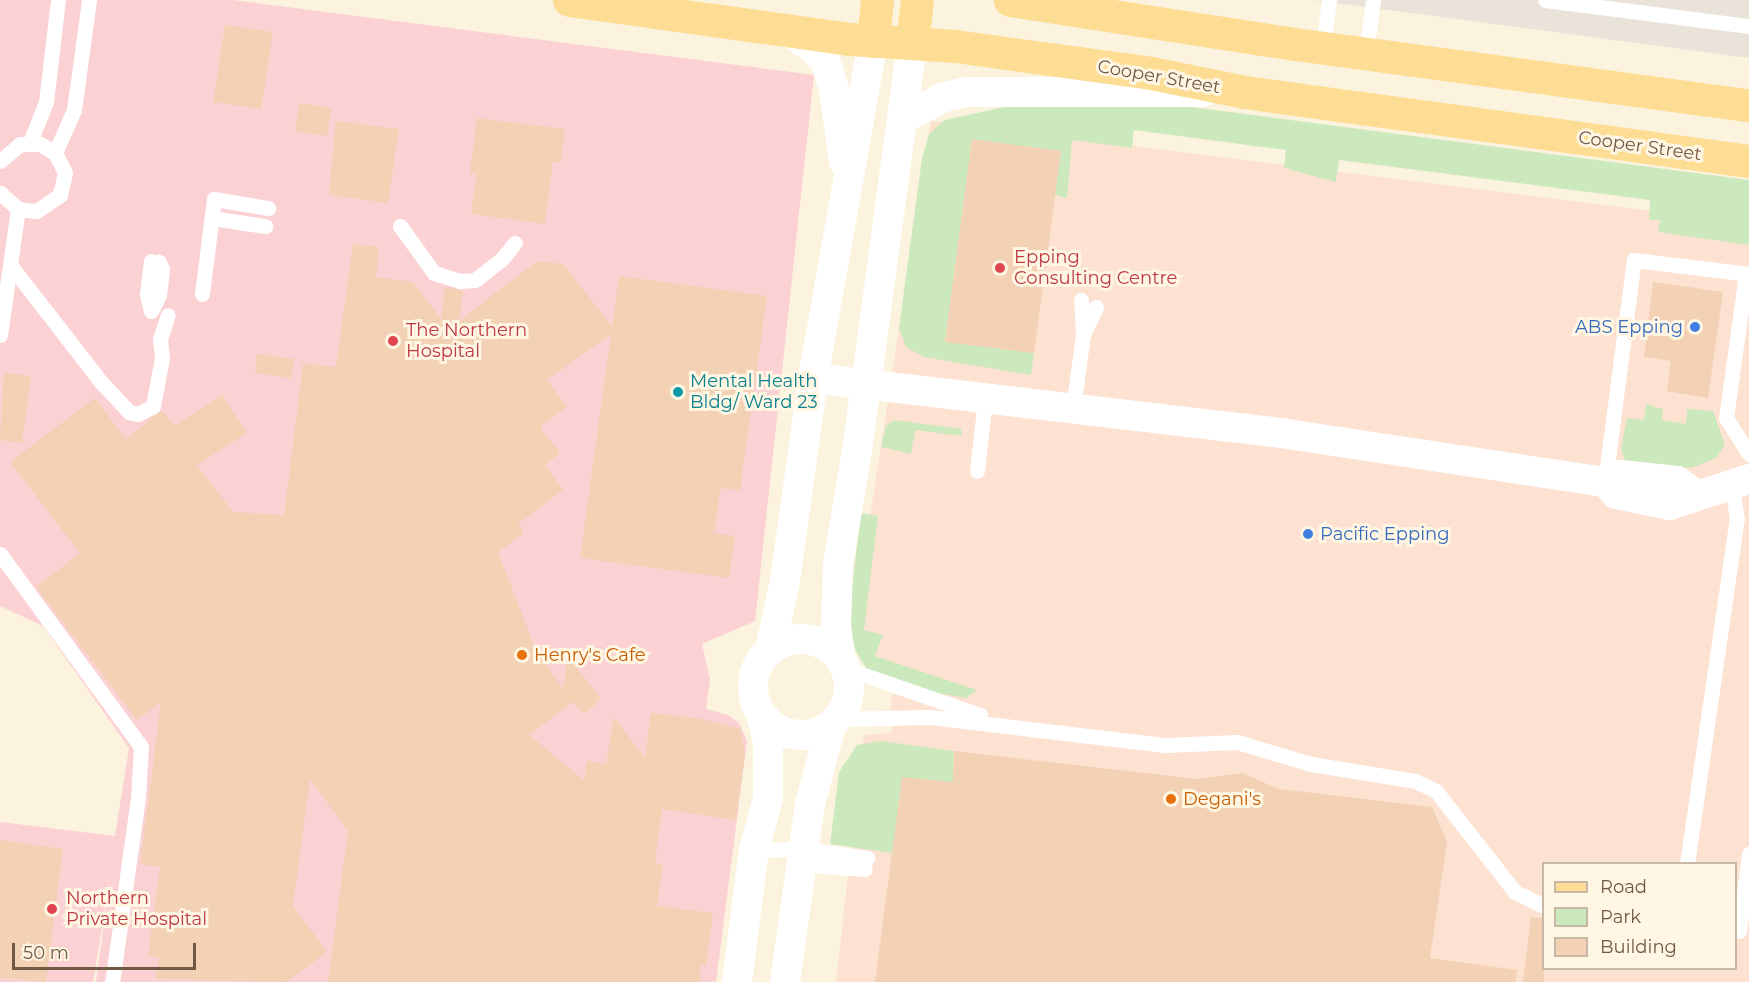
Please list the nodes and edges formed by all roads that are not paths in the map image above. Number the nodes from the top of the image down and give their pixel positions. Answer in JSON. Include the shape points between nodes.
{"nodes":[{"id":1,"x":58,"y":0,"type":"edge"},
{"id":2,"x":89,"y":0,"type":"edge"},
{"id":3,"x":569,"y":0,"type":"edge"},
{"id":4,"x":878,"y":0,"type":"edge"},
{"id":5,"x":917,"y":0,"type":"edge"},
{"id":6,"x":1010,"y":0,"type":"edge"},
{"id":7,"x":1329,"y":0,"type":"edge"},
{"id":8,"x":1374,"y":0,"type":"edge"},
{"id":9,"x":1545,"y":0,"type":"edge"},
{"id":10,"x":1131,"y":9,"type":"edge"},
{"id":11,"x":1749,"y":27,"type":"edge"},
{"id":12,"x":785,"y":29,"type":"junction"},
{"id":13,"x":873,"y":41,"type":"junction"},
{"id":14,"x":912,"y":43,"type":"junction"},
{"id":15,"x":1323,"y":47,"type":"junction"},
{"id":16,"x":1366,"y":52,"type":"junction"},
{"id":17,"x":1244,"y":93,"type":"junction"},
{"id":18,"x":1749,"y":105,"type":"edge"},
{"id":19,"x":903,"y":119,"type":"junction"},
{"id":20,"x":30,"y":142,"type":"junction"},
{"id":21,"x":55,"y":153,"type":"junction"},
{"id":22,"x":0,"y":161,"type":"edge"},
{"id":23,"x":1749,"y":161,"type":"edge"},
{"id":24,"x":848,"y":187,"type":"junction"},
{"id":25,"x":0,"y":193,"type":"edge"},
{"id":26,"x":268,"y":208,"type":"dead end"},
{"id":27,"x":18,"y":209,"type":"junction"},
{"id":28,"x":212,"y":218,"type":"junction"},
{"id":29,"x":265,"y":226,"type":"dead end"},
{"id":30,"x":400,"y":226,"type":"dead end"},
{"id":31,"x":515,"y":243,"type":"dead end"},
{"id":32,"x":11,"y":266,"type":"junction"},
{"id":33,"x":1748,"y":274,"type":"edge"},
{"id":34,"x":202,"y":294,"type":"dead end"},
{"id":35,"x":1081,"y":300,"type":"dead end"},
{"id":36,"x":1096,"y":306,"type":"dead end"},
{"id":37,"x":168,"y":315,"type":"dead end"},
{"id":38,"x":0,"y":335,"type":"edge"},
{"id":39,"x":1083,"y":335,"type":"junction"},
{"id":40,"x":813,"y":378,"type":"junction"},
{"id":41,"x":866,"y":386,"type":"junction"},
{"id":42,"x":985,"y":400,"type":"junction"},
{"id":43,"x":1073,"y":408,"type":"junction"},
{"id":44,"x":1749,"y":454,"type":"edge"},
{"id":45,"x":976,"y":471,"type":"dead end"},
{"id":46,"x":1605,"y":482,"type":"junction"},
{"id":47,"x":1740,"y":483,"type":"edge"},
{"id":48,"x":0,"y":554,"type":"edge"},
{"id":49,"x":770,"y":650,"type":"junction"},
{"id":50,"x":844,"y":664,"type":"junction"},
{"id":51,"x":761,"y":714,"type":"junction"},
{"id":52,"x":834,"y":722,"type":"junction"},
{"id":53,"x":1003,"y":723,"type":"junction"},
{"id":54,"x":754,"y":850,"type":"junction"},
{"id":55,"x":1749,"y":854,"type":"edge"},
{"id":56,"x":802,"y":857,"type":"junction"},
{"id":57,"x":1688,"y":862,"type":"edge"},
{"id":58,"x":866,"y":864,"type":"dead end"},
{"id":59,"x":1542,"y":905,"type":"edge"},
{"id":60,"x":1741,"y":931,"type":"edge"},
{"id":61,"x":112,"y":982,"type":"edge"},
{"id":62,"x":737,"y":982,"type":"edge"},
{"id":63,"x":785,"y":982,"type":"edge"}],
"edges":[{"from":1,"to":20,"type":"lane","via":[[46,102]]},
{"from":2,"to":21,"type":"lane","via":[[74,110]]},
{"from":3,"to":12,"type":"main road","name":"Cooper Street"},
{"from":4,"to":13,"type":"main road"},
{"from":5,"to":14,"type":"main road"},
{"from":6,"to":10,"type":"main road"},
{"from":7,"to":15,"type":"lane"},
{"from":8,"to":16,"type":"lane"},
{"from":9,"to":11,"type":"lane"},
{"from":10,"to":15,"type":"main road"},
{"from":12,"to":13,"type":"main road","name":"Cooper Street"},
{"from":12,"to":24,"type":"street","via":[[814,49],[831,75]]},
{"from":13,"to":14,"type":"main road","name":"Cooper Street"},
{"from":13,"to":24,"type":"street"},
{"from":14,"to":17,"type":"main road","name":"Cooper Street","via":[[1151,73]]},
{"from":14,"to":19,"type":"street"},
{"from":15,"to":16,"type":"main road"},
{"from":16,"to":18,"type":"main road"},
{"from":17,"to":19,"type":"street","via":[[976,91],[944,97]]},
{"from":17,"to":23,"type":"main road","name":"Cooper Street"},
{"from":19,"to":41,"type":"street"},
{"from":20,"to":21,"type":"lane"},
{"from":20,"to":22,"type":"lane","via":[[10,149]]},
{"from":21,"to":27,"type":"lane","via":[[65,172],[60,195],[45,208]]},
{"from":24,"to":40,"type":"street"},
{"from":25,"to":27,"type":"lane"},
{"from":26,"to":28,"type":"lane","via":[[214,199]]},
{"from":27,"to":32,"type":"lane"},
{"from":28,"to":29,"type":"lane"},
{"from":28,"to":34,"type":"lane"},
{"from":30,"to":31,"type":"lane","via":[[434,273],[460,281],[476,280]]},
{"from":32,"to":37,"type":"lane","via":[[129,412],[146,412],[153,406],[162,358],[160,339]]},
{"from":32,"to":38,"type":"lane"},
{"from":33,"to":44,"type":"lane","via":[[1726,418]]},
{"from":33,"to":46,"type":"lane","via":[[1634,260]]},
{"from":35,"to":39,"type":"lane"},
{"from":36,"to":39,"type":"lane"},
{"from":39,"to":43,"type":"lane"},
{"from":40,"to":41,"type":"street"},
{"from":40,"to":49,"type":"street","via":[[785,581]]},
{"from":41,"to":42,"type":"street"},
{"from":41,"to":50,"type":"street","via":[[838,564],[836,628]]},
{"from":42,"to":43,"type":"street"},
{"from":42,"to":45,"type":"lane"},
{"from":43,"to":46,"type":"street","via":[[1287,434]]},
{"from":46,"to":47,"type":"street","via":[[1621,475],[1677,481],[1695,494]]},
{"from":47,"to":57,"type":"lane"},
{"from":48,"to":61,"type":"lane","via":[[141,747],[138,798]]},
{"from":49,"to":50,"type":"street","via":[[794,639],[807,639],[832,649]]},
{"from":49,"to":51,"type":"street","via":[[753,681]]},
{"from":50,"to":52,"type":"street","via":[[849,696]]},
{"from":50,"to":53,"type":"lane"},
{"from":51,"to":52,"type":"street","via":[[786,733],[817,733]]},
{"from":51,"to":54,"type":"street","via":[[770,770],[768,798]]},
{"from":52,"to":53,"type":"lane","via":[[930,717]]},
{"from":52,"to":56,"type":"street","via":[[823,746]]},
{"from":53,"to":59,"type":"lane","via":[[1167,745],[1254,744],[1311,764],[1415,781],[1436,791],[1515,892]]},
{"from":54,"to":56,"type":"lane"},
{"from":54,"to":62,"type":"street"},
{"from":55,"to":60,"type":"lane"},
{"from":56,"to":58,"type":"lane"},
{"from":56,"to":63,"type":"street"}]}
